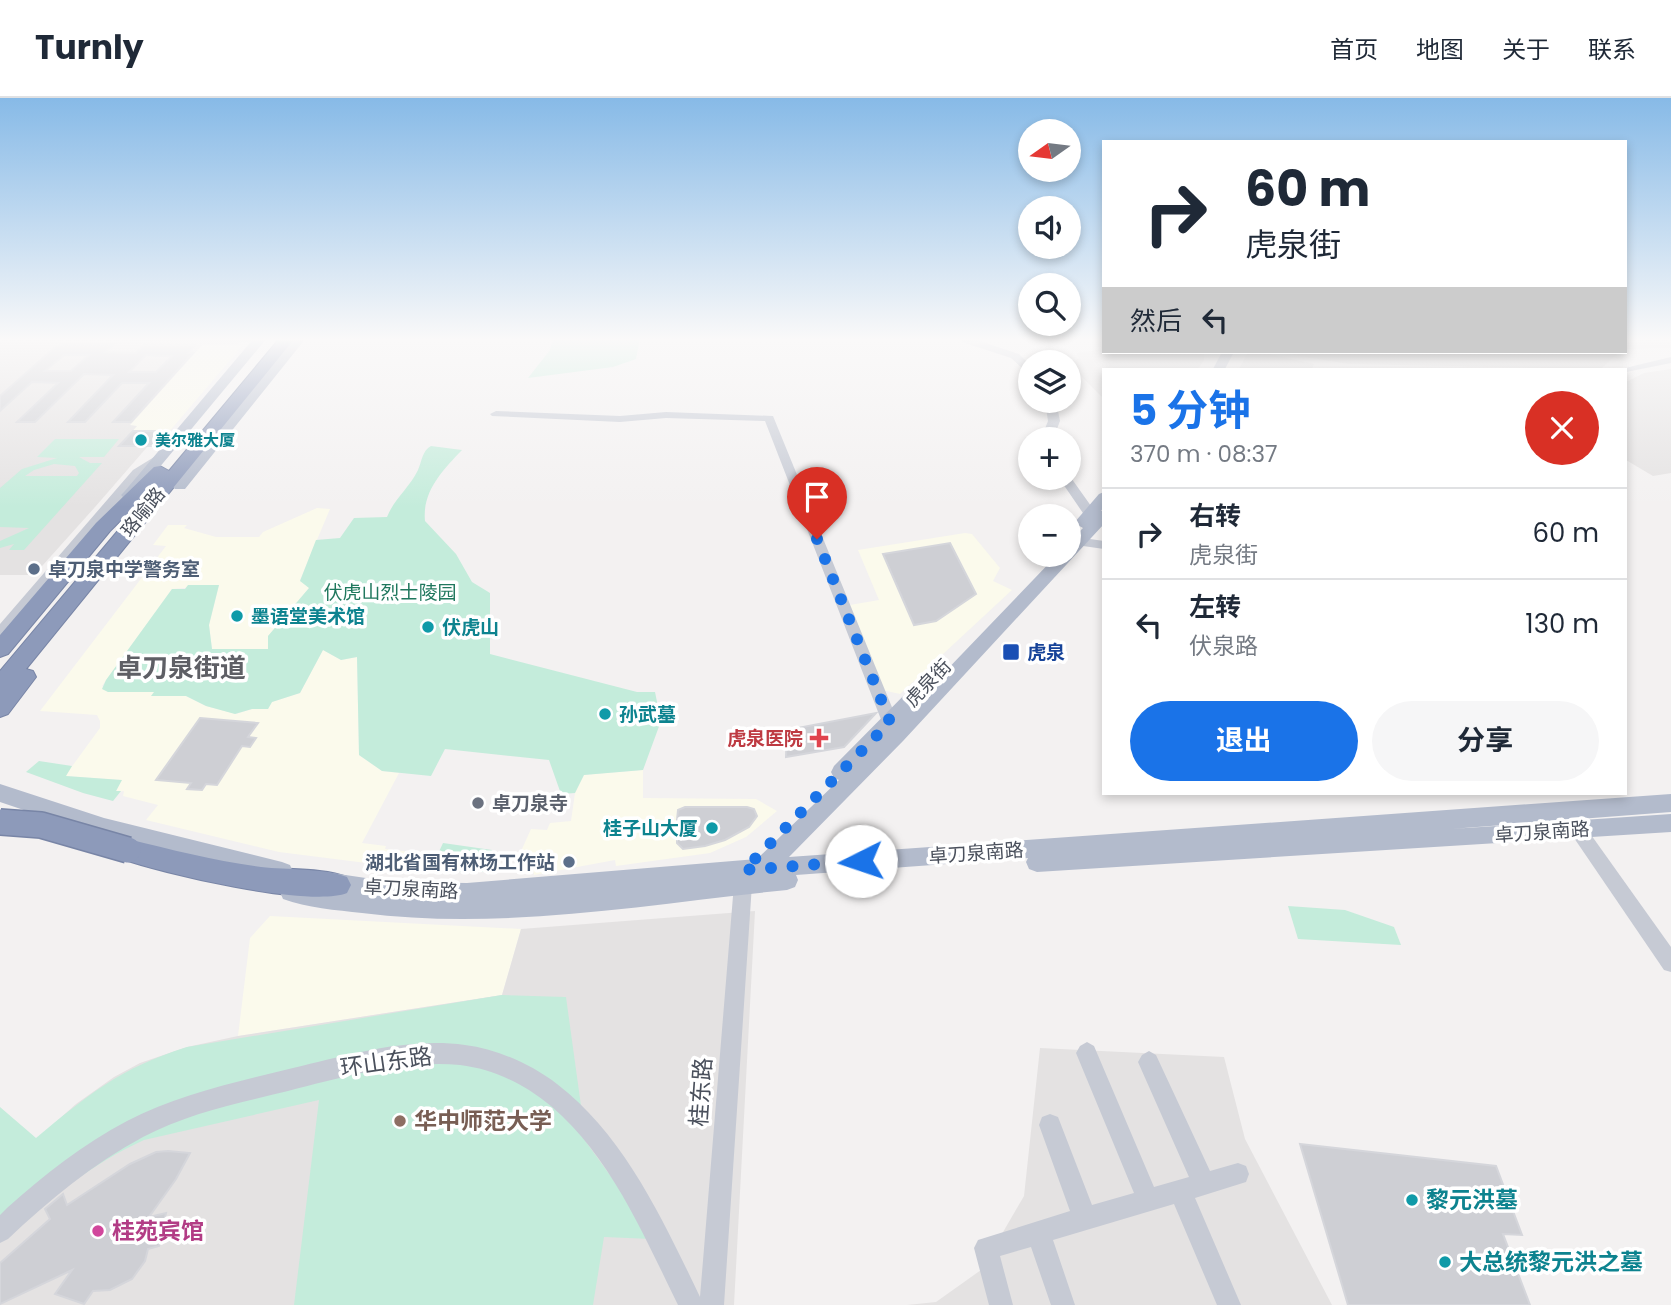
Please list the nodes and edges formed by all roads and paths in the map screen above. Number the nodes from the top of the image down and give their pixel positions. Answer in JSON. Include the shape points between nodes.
{"nodes":[{"id":1,"x":216,"y":394,"type":"edge"},
{"id":2,"x":228,"y":394,"type":"edge"},
{"id":3,"x":238,"y":394,"type":"edge"},
{"id":4,"x":251,"y":394,"type":"edge"},
{"id":5,"x":496,"y":414,"type":"dead end"},
{"id":6,"x":197,"y":440,"type":"junction"},
{"id":7,"x":159,"y":458,"type":"junction"},
{"id":8,"x":176,"y":482,"type":"junction"},
{"id":9,"x":1076,"y":490,"type":"edge"},
{"id":10,"x":1097,"y":514,"type":"edge"},
{"id":11,"x":103,"y":527,"type":"junction"},
{"id":12,"x":1081,"y":531,"type":"edge"},
{"id":13,"x":1081,"y":541,"type":"edge"},
{"id":14,"x":1102,"y":545,"type":"edge"},
{"id":15,"x":1041,"y":567,"type":"edge"},
{"id":16,"x":1048,"y":567,"type":"edge"},
{"id":17,"x":51,"y":624,"type":"junction"},
{"id":18,"x":0,"y":634,"type":"edge"},
{"id":19,"x":0,"y":649,"type":"edge"},
{"id":20,"x":0,"y":664,"type":"edge"},
{"id":21,"x":0,"y":670,"type":"edge"},
{"id":22,"x":5,"y":690,"type":"edge"},
{"id":23,"x":0,"y":708,"type":"edge"},
{"id":24,"x":890,"y":722,"type":"junction"},
{"id":25,"x":0,"y":778,"type":"edge"},
{"id":26,"x":0,"y":793,"type":"edge"},
{"id":27,"x":1671,"y":803,"type":"edge"},
{"id":28,"x":39,"y":808,"type":"junction"},
{"id":29,"x":0,"y":816,"type":"edge"},
{"id":30,"x":0,"y":822,"type":"edge"},
{"id":31,"x":1671,"y":822,"type":"edge"},
{"id":32,"x":804,"y":829,"type":"junction"},
{"id":33,"x":1578,"y":830,"type":"junction"},
{"id":34,"x":808,"y":865,"type":"junction"},
{"id":35,"x":750,"y":874,"type":"junction"},
{"id":36,"x":338,"y":885,"type":"junction"},
{"id":37,"x":1671,"y":963,"type":"edge"},
{"id":38,"x":1087,"y":1053,"type":"dead end"},
{"id":39,"x":1149,"y":1062,"type":"dead end"},
{"id":40,"x":1050,"y":1125,"type":"dead end"},
{"id":41,"x":1238,"y":1174,"type":"dead end"},
{"id":42,"x":1205,"y":1184,"type":"junction"},
{"id":43,"x":1180,"y":1191,"type":"junction"},
{"id":44,"x":1148,"y":1200,"type":"junction"},
{"id":45,"x":1086,"y":1219,"type":"junction"},
{"id":46,"x":0,"y":1231,"type":"edge"},
{"id":47,"x":1038,"y":1232,"type":"junction"},
{"id":48,"x":999,"y":1304,"type":"edge"},
{"id":49,"x":691,"y":1305,"type":"edge"},
{"id":50,"x":712,"y":1305,"type":"edge"},
{"id":51,"x":1063,"y":1305,"type":"edge"},
{"id":52,"x":1229,"y":1305,"type":"edge"}],
"edges":[{"from":1,"to":7,"type":"main road"},
{"from":2,"to":6,"type":"highway","name":"珞喻路"},
{"from":3,"to":6,"type":"highway","name":"珞喻路"},
{"from":4,"to":8,"type":"main road"},
{"from":5,"to":24,"type":"street","via":[[769,418]]},
{"from":6,"to":8,"type":"highway"},
{"from":6,"to":11,"type":"highway"},
{"from":6,"to":20,"type":"highway","name":"珞喻路"},
{"from":7,"to":11,"type":"main road"},
{"from":7,"to":18,"type":"street","via":[[137,473]]},
{"from":8,"to":17,"type":"highway","name":"珞喻路"},
{"from":8,"to":22,"type":"highway"},
{"from":9,"to":10,"type":"street"},
{"from":10,"to":12,"type":"main road","name":"虎泉街"},
{"from":11,"to":19,"type":"highway"},
{"from":13,"to":14,"type":"street"},
{"from":15,"to":24,"type":"main road","name":"虎泉街"},
{"from":16,"to":32,"type":"main road","name":"虎泉街"},
{"from":17,"to":21,"type":"highway"},
{"from":17,"to":22,"type":"highway","name":"珞喻路"},
{"from":22,"to":23,"type":"highway"},
{"from":24,"to":35,"type":"main road","name":"虎泉街"},
{"from":25,"to":28,"type":"main road"},
{"from":26,"to":28,"type":"main road","name":"卓刀泉南路"},
{"from":27,"to":34,"type":"main road","name":"卓刀泉南路"},
{"from":28,"to":36,"type":"main road","name":"卓刀泉南路"},
{"from":29,"to":35,"type":"main road","name":"卓刀泉南路","via":[[194,876],[376,905],[454,909],[538,906]]},
{"from":30,"to":36,"type":"highway","bridge":true,"via":[[41,825],[249,877]]},
{"from":31,"to":33,"type":"main road","name":"卓刀泉南路"},
{"from":32,"to":34,"type":"main road","via":[[802,845]]},
{"from":32,"to":35,"type":"main road","name":"虎泉街"},
{"from":33,"to":35,"type":"main road","name":"卓刀泉南路","via":[[936,868]]},
{"from":33,"to":37,"type":"street"},
{"from":34,"to":35,"type":"main road","name":"卓刀泉南路"},
{"from":35,"to":36,"type":"main road","name":"卓刀泉南路","via":[[509,891],[418,892]]},
{"from":35,"to":50,"type":"street","name":"桂东路"},
{"from":38,"to":44,"type":"street"},
{"from":39,"to":42,"type":"street"},
{"from":40,"to":45,"type":"street"},
{"from":41,"to":42,"type":"street"},
{"from":42,"to":43,"type":"street"},
{"from":43,"to":44,"type":"street"},
{"from":43,"to":52,"type":"street"},
{"from":44,"to":45,"type":"street"},
{"from":45,"to":47,"type":"street"},
{"from":46,"to":49,"type":"street","name":"环山东路","via":[[66,1172],[164,1115],[373,1060],[452,1054],[485,1059],[520,1074],[576,1116],[646,1216]]},
{"from":47,"to":48,"type":"street","via":[[986,1248]]},
{"from":47,"to":51,"type":"street"}]}
